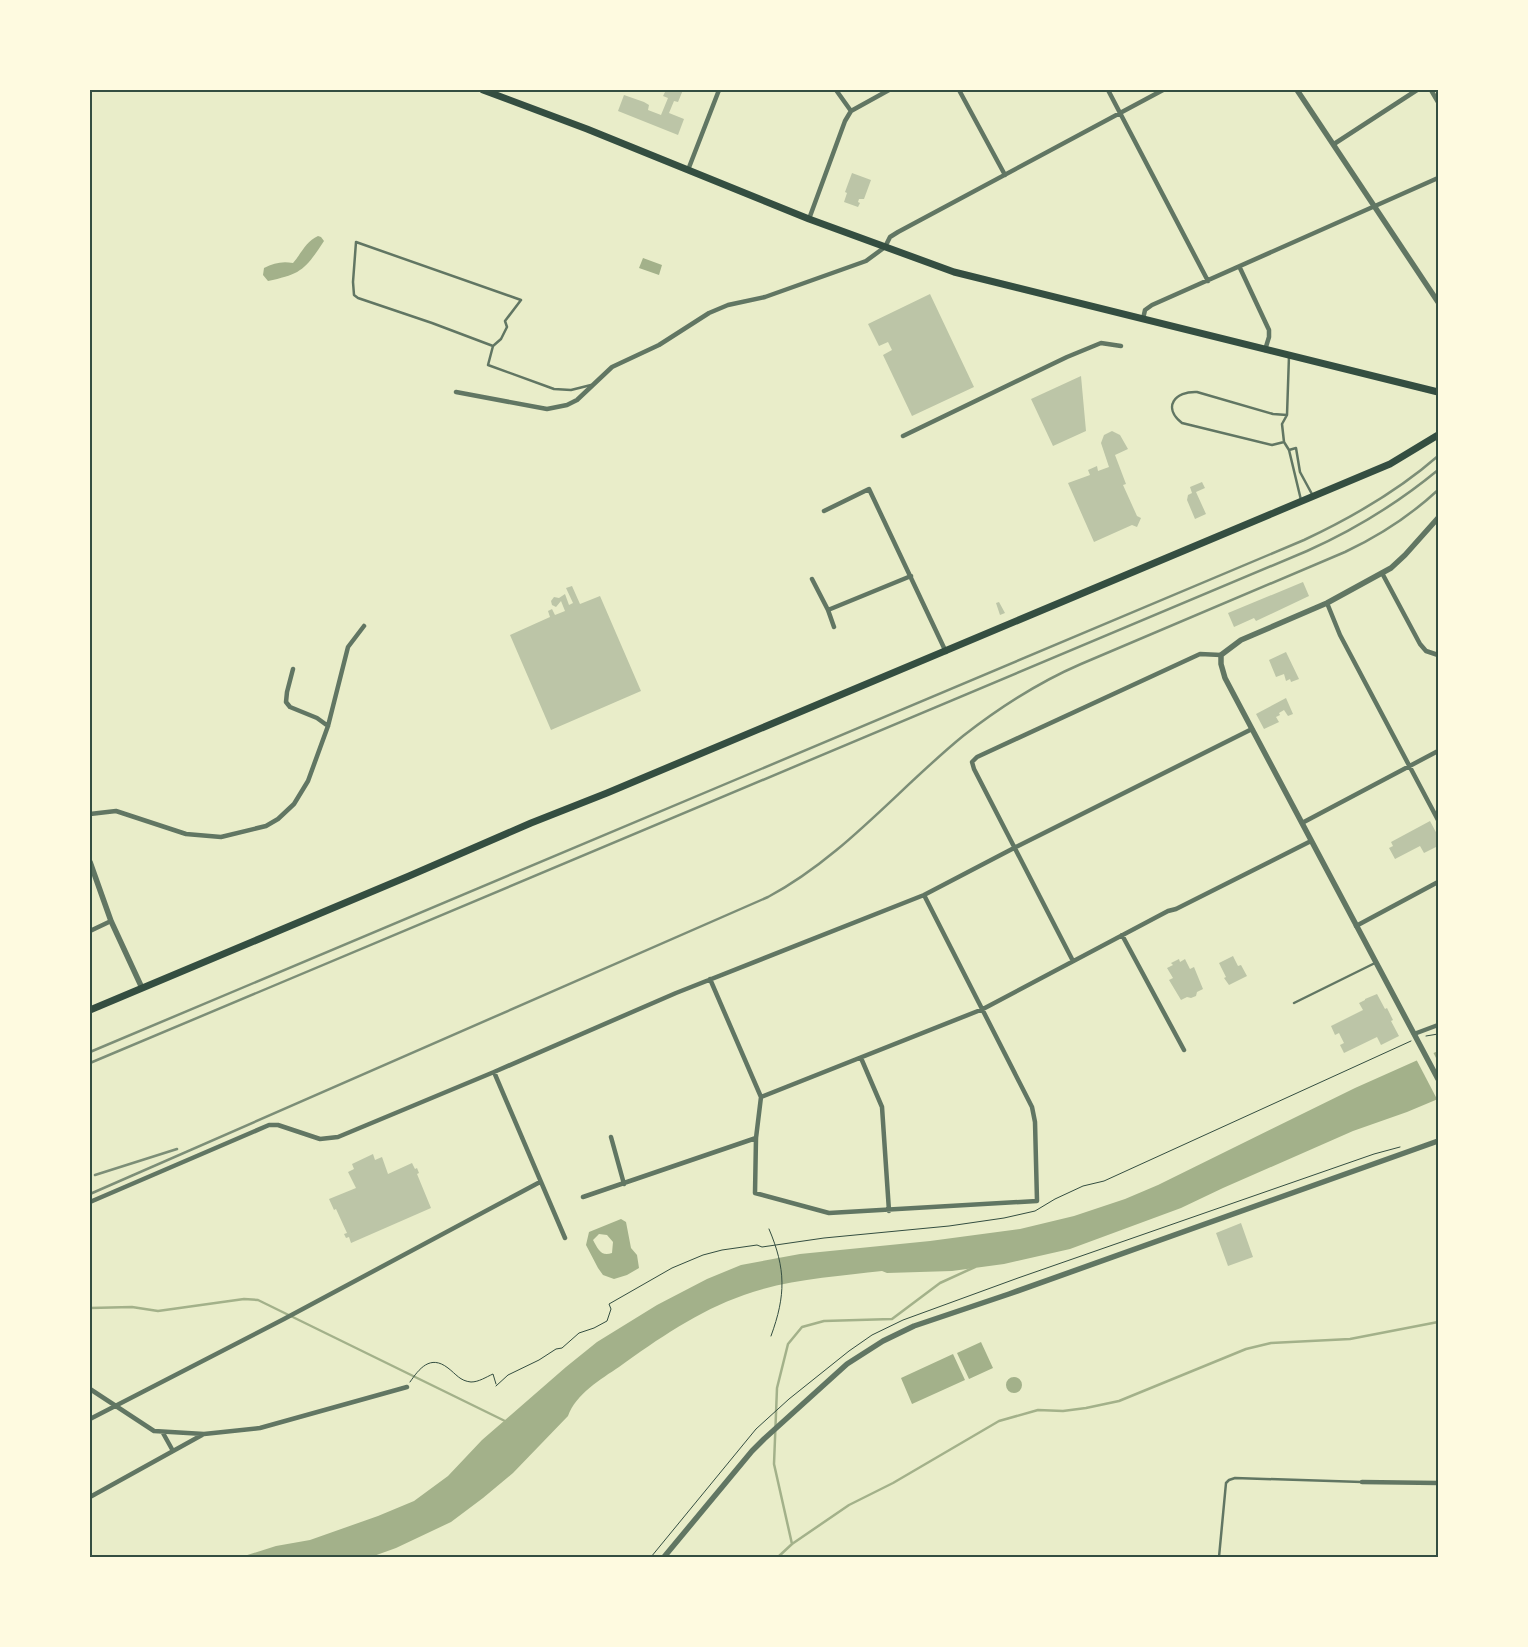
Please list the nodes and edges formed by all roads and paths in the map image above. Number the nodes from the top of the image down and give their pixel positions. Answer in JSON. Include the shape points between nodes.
{"nodes":[{"id":1,"x":483,"y":90,"type":"edge"},
{"id":2,"x":719,"y":90,"type":"edge"},
{"id":3,"x":836,"y":90,"type":"edge"},
{"id":4,"x":890,"y":90,"type":"edge"},
{"id":5,"x":959,"y":90,"type":"edge"},
{"id":6,"x":1108,"y":90,"type":"edge"},
{"id":7,"x":1163,"y":90,"type":"edge"},
{"id":8,"x":1297,"y":90,"type":"edge"},
{"id":9,"x":1417,"y":90,"type":"edge"},
{"id":10,"x":1430,"y":90,"type":"edge"},
{"id":11,"x":1438,"y":102,"type":"edge"},
{"id":12,"x":851,"y":111,"type":"junction"},
{"id":13,"x":1120,"y":113,"type":"junction"},
{"id":14,"x":1334,"y":144,"type":"junction"},
{"id":15,"x":688,"y":170,"type":"junction"},
{"id":16,"x":1005,"y":175,"type":"junction"},
{"id":17,"x":1438,"y":178,"type":"edge"},
{"id":18,"x":1375,"y":207,"type":"junction"},
{"id":19,"x":808,"y":218,"type":"junction"},
{"id":20,"x":885,"y":247,"type":"junction"},
{"id":21,"x":1240,"y":268,"type":"junction"},
{"id":22,"x":1208,"y":281,"type":"junction"},
{"id":23,"x":1438,"y":302,"type":"edge"},
{"id":24,"x":1143,"y":320,"type":"junction"},
{"id":25,"x":493,"y":346,"type":"junction"},
{"id":26,"x":1121,"y":346,"type":"dead end"},
{"id":27,"x":1264,"y":350,"type":"junction"},
{"id":28,"x":1289,"y":356,"type":"junction"},
{"id":29,"x":592,"y":385,"type":"junction"},
{"id":30,"x":456,"y":392,"type":"dead end"},
{"id":31,"x":1438,"y":392,"type":"edge"},
{"id":32,"x":1287,"y":415,"type":"junction"},
{"id":33,"x":1438,"y":435,"type":"edge"},
{"id":34,"x":903,"y":436,"type":"dead end"},
{"id":35,"x":1284,"y":442,"type":"junction"},
{"id":36,"x":1289,"y":450,"type":"junction"},
{"id":37,"x":1314,"y":496,"type":"junction"},
{"id":38,"x":1301,"y":502,"type":"junction"},
{"id":39,"x":824,"y":511,"type":"dead end"},
{"id":40,"x":1438,"y":518,"type":"edge"},
{"id":41,"x":1432,"y":525,"type":"junction"},
{"id":42,"x":1438,"y":529,"type":"edge"},
{"id":43,"x":1382,"y":573,"type":"junction"},
{"id":44,"x":911,"y":576,"type":"junction"},
{"id":45,"x":812,"y":580,"type":"dead end"},
{"id":46,"x":1327,"y":603,"type":"junction"},
{"id":47,"x":828,"y":610,"type":"junction"},
{"id":48,"x":364,"y":626,"type":"dead end"},
{"id":49,"x":834,"y":627,"type":"dead end"},
{"id":50,"x":946,"y":652,"type":"junction"},
{"id":51,"x":1221,"y":655,"type":"junction"},
{"id":52,"x":1438,"y":655,"type":"edge"},
{"id":53,"x":293,"y":669,"type":"dead end"},
{"id":54,"x":328,"y":726,"type":"junction"},
{"id":55,"x":1252,"y":729,"type":"junction"},
{"id":56,"x":1438,"y":751,"type":"edge"},
{"id":57,"x":1409,"y":766,"type":"junction"},
{"id":58,"x":90,"y":814,"type":"edge"},
{"id":59,"x":1438,"y":820,"type":"edge"},
{"id":60,"x":1302,"y":823,"type":"junction"},
{"id":61,"x":1311,"y":841,"type":"junction"},
{"id":62,"x":1014,"y":848,"type":"junction"},
{"id":63,"x":90,"y":862,"type":"edge"},
{"id":64,"x":1438,"y":882,"type":"edge"},
{"id":65,"x":924,"y":895,"type":"junction"},
{"id":66,"x":111,"y":921,"type":"junction"},
{"id":67,"x":1356,"y":926,"type":"junction"},
{"id":68,"x":90,"y":930,"type":"edge"},
{"id":69,"x":1122,"y":935,"type":"junction"},
{"id":70,"x":1073,"y":960,"type":"junction"},
{"id":71,"x":1375,"y":963,"type":"junction"},
{"id":72,"x":710,"y":979,"type":"junction"},
{"id":73,"x":142,"y":988,"type":"junction"},
{"id":74,"x":1294,"y":1003,"type":"dead end"},
{"id":75,"x":983,"y":1009,"type":"junction"},
{"id":76,"x":90,"y":1010,"type":"edge"},
{"id":77,"x":1438,"y":1025,"type":"edge"},
{"id":78,"x":1416,"y":1039,"type":"junction"},
{"id":79,"x":1184,"y":1050,"type":"dead end"},
{"id":80,"x":861,"y":1058,"type":"junction"},
{"id":81,"x":494,"y":1072,"type":"junction"},
{"id":82,"x":1438,"y":1079,"type":"edge"},
{"id":83,"x":762,"y":1097,"type":"junction"},
{"id":84,"x":611,"y":1138,"type":"dead end"},
{"id":85,"x":756,"y":1138,"type":"junction"},
{"id":86,"x":1438,"y":1141,"type":"edge"},
{"id":87,"x":540,"y":1182,"type":"junction"},
{"id":88,"x":624,"y":1184,"type":"junction"},
{"id":89,"x":583,"y":1197,"type":"dead end"},
{"id":90,"x":90,"y":1202,"type":"edge"},
{"id":91,"x":889,"y":1210,"type":"junction"},
{"id":92,"x":769,"y":1229,"type":"dead end"},
{"id":93,"x":565,"y":1238,"type":"dead end"},
{"id":94,"x":771,"y":1336,"type":"dead end"},
{"id":95,"x":408,"y":1386,"type":"joint"},
{"id":96,"x":90,"y":1389,"type":"edge"},
{"id":97,"x":789,"y":1399,"type":"dead end"},
{"id":98,"x":118,"y":1406,"type":"junction"},
{"id":99,"x":90,"y":1419,"type":"edge"},
{"id":100,"x":163,"y":1433,"type":"junction"},
{"id":101,"x":204,"y":1434,"type":"junction"},
{"id":102,"x":173,"y":1451,"type":"junction"},
{"id":103,"x":1362,"y":1482,"type":"joint"},
{"id":104,"x":1438,"y":1483,"type":"edge"},
{"id":105,"x":90,"y":1497,"type":"edge"},
{"id":106,"x":651,"y":1557,"type":"edge"},
{"id":107,"x":664,"y":1557,"type":"edge"},
{"id":108,"x":1219,"y":1557,"type":"edge"}],
"edges":[{"from":1,"to":15,"type":"main road"},
{"from":2,"to":15,"type":"street"},
{"from":3,"to":12,"type":"street"},
{"from":4,"to":12,"type":"street"},
{"from":5,"to":16,"type":"street"},
{"from":6,"to":13,"type":"street"},
{"from":7,"to":13,"type":"street"},
{"from":8,"to":14,"type":"street"},
{"from":9,"to":14,"type":"street"},
{"from":10,"to":11,"type":"street"},
{"from":12,"to":19,"type":"street","via":[[844,121]]},
{"from":13,"to":16,"type":"street"},
{"from":13,"to":22,"type":"street"},
{"from":14,"to":18,"type":"street"},
{"from":15,"to":19,"type":"main road"},
{"from":16,"to":20,"type":"street","via":[[898,232]]},
{"from":17,"to":18,"type":"street"},
{"from":18,"to":21,"type":"street"},
{"from":18,"to":23,"type":"street"},
{"from":19,"to":20,"type":"main road"},
{"from":20,"to":24,"type":"main road","via":[[954,272]]},
{"from":20,"to":29,"type":"street","via":[[866,261],[709,313],[659,345],[612,367]]},
{"from":21,"to":22,"type":"street"},
{"from":21,"to":27,"type":"street","via":[[1269,330]]},
{"from":22,"to":24,"type":"street","via":[[1152,305],[1145,310]]},
{"from":24,"to":27,"type":"main road"},
{"from":25,"to":25,"type":"lane","via":[[354,295],[356,242],[521,300],[505,321],[507,327],[502,339]]},
{"from":25,"to":29,"type":"lane","via":[[488,364],[554,389],[571,390]]},
{"from":26,"to":34,"type":"street","via":[[1101,343]]},
{"from":27,"to":28,"type":"main road"},
{"from":28,"to":31,"type":"main road"},
{"from":28,"to":32,"type":"lane"},
{"from":29,"to":30,"type":"street","via":[[577,400],[548,409]]},
{"from":32,"to":35,"type":"lane","via":[[1282,424]]},
{"from":32,"to":35,"type":"lane","via":[[1197,392],[1180,394],[1172,403],[1176,418],[1182,423],[1272,445]]},
{"from":33,"to":37,"type":"main road","via":[[1390,464]]},
{"from":35,"to":36,"type":"lane"},
{"from":36,"to":37,"type":"lane","via":[[1296,448],[1300,472]]},
{"from":36,"to":38,"type":"lane"},
{"from":37,"to":38,"type":"main road"},
{"from":38,"to":50,"type":"main road"},
{"from":39,"to":44,"type":"street","via":[[869,489]]},
{"from":40,"to":41,"type":"street"},
{"from":41,"to":42,"type":"street"},
{"from":41,"to":43,"type":"street"},
{"from":43,"to":46,"type":"street"},
{"from":43,"to":52,"type":"street","via":[[1420,644],[1426,651]]},
{"from":44,"to":47,"type":"street"},
{"from":44,"to":50,"type":"street"},
{"from":45,"to":47,"type":"street"},
{"from":46,"to":51,"type":"street","via":[[1241,640]]},
{"from":46,"to":57,"type":"street","via":[[1340,635]]},
{"from":47,"to":49,"type":"street"},
{"from":48,"to":54,"type":"street","via":[[348,647]]},
{"from":50,"to":73,"type":"main road"},
{"from":51,"to":55,"type":"street","via":[[1225,678]]},
{"from":51,"to":62,"type":"street","via":[[1200,654],[977,757],[972,762],[974,769]]},
{"from":53,"to":54,"type":"street","via":[[286,702]]},
{"from":54,"to":58,"type":"street","via":[[308,781],[286,812],[266,826],[221,837],[186,834],[116,811]]},
{"from":55,"to":60,"type":"street"},
{"from":55,"to":62,"type":"street"},
{"from":56,"to":57,"type":"street"},
{"from":57,"to":59,"type":"street"},
{"from":57,"to":60,"type":"street"},
{"from":60,"to":61,"type":"street"},
{"from":61,"to":67,"type":"street"},
{"from":61,"to":69,"type":"street"},
{"from":62,"to":65,"type":"street"},
{"from":62,"to":70,"type":"street"},
{"from":63,"to":66,"type":"street"},
{"from":64,"to":67,"type":"street"},
{"from":65,"to":72,"type":"street"},
{"from":65,"to":75,"type":"street"},
{"from":66,"to":68,"type":"street"},
{"from":66,"to":73,"type":"street"},
{"from":67,"to":71,"type":"street"},
{"from":69,"to":70,"type":"street"},
{"from":69,"to":79,"type":"street"},
{"from":70,"to":75,"type":"street"},
{"from":71,"to":74,"type":"lane"},
{"from":71,"to":78,"type":"street"},
{"from":72,"to":81,"type":"street"},
{"from":72,"to":83,"type":"street"},
{"from":73,"to":76,"type":"main road"},
{"from":75,"to":80,"type":"street"},
{"from":75,"to":91,"type":"street","via":[[1032,1107],[1037,1201]]},
{"from":77,"to":78,"type":"street"},
{"from":78,"to":82,"type":"street"},
{"from":78,"to":95,"type":"path","via":[[1104,1181],[1083,1186],[1035,1211],[949,1226],[758,1245],[703,1255],[672,1268],[609,1304],[611,1309],[607,1320],[579,1333],[562,1348],[556,1348],[508,1374],[496,1386],[493,1374],[472,1382],[461,1380],[448,1367],[430,1362],[419,1369]]},
{"from":80,"to":83,"type":"street"},
{"from":80,"to":91,"type":"street","via":[[882,1107]]},
{"from":81,"to":87,"type":"street"},
{"from":81,"to":90,"type":"street","via":[[338,1137],[320,1139],[269,1125]]},
{"from":83,"to":85,"type":"street"},
{"from":84,"to":88,"type":"street"},
{"from":85,"to":88,"type":"street"},
{"from":85,"to":91,"type":"street","via":[[754,1194],[829,1213]]},
{"from":86,"to":107,"type":"street","via":[[914,1326],[883,1341],[847,1364],[764,1439]]},
{"from":87,"to":93,"type":"street"},
{"from":87,"to":98,"type":"street"},
{"from":88,"to":89,"type":"street"},
{"from":92,"to":94,"type":"path","via":[[780,1260],[782,1279],[778,1317]]},
{"from":95,"to":101,"type":"street","via":[[260,1428]]},
{"from":96,"to":98,"type":"street"},
{"from":97,"to":106,"type":"path","via":[[756,1429]]},
{"from":98,"to":99,"type":"street"},
{"from":98,"to":100,"type":"street","via":[[154,1432]]},
{"from":100,"to":101,"type":"street"},
{"from":100,"to":102,"type":"street"},
{"from":101,"to":102,"type":"street"},
{"from":102,"to":105,"type":"street"},
{"from":103,"to":104,"type":"street"},
{"from":103,"to":108,"type":"lane","via":[[1229,1480],[1226,1483]]}]}
